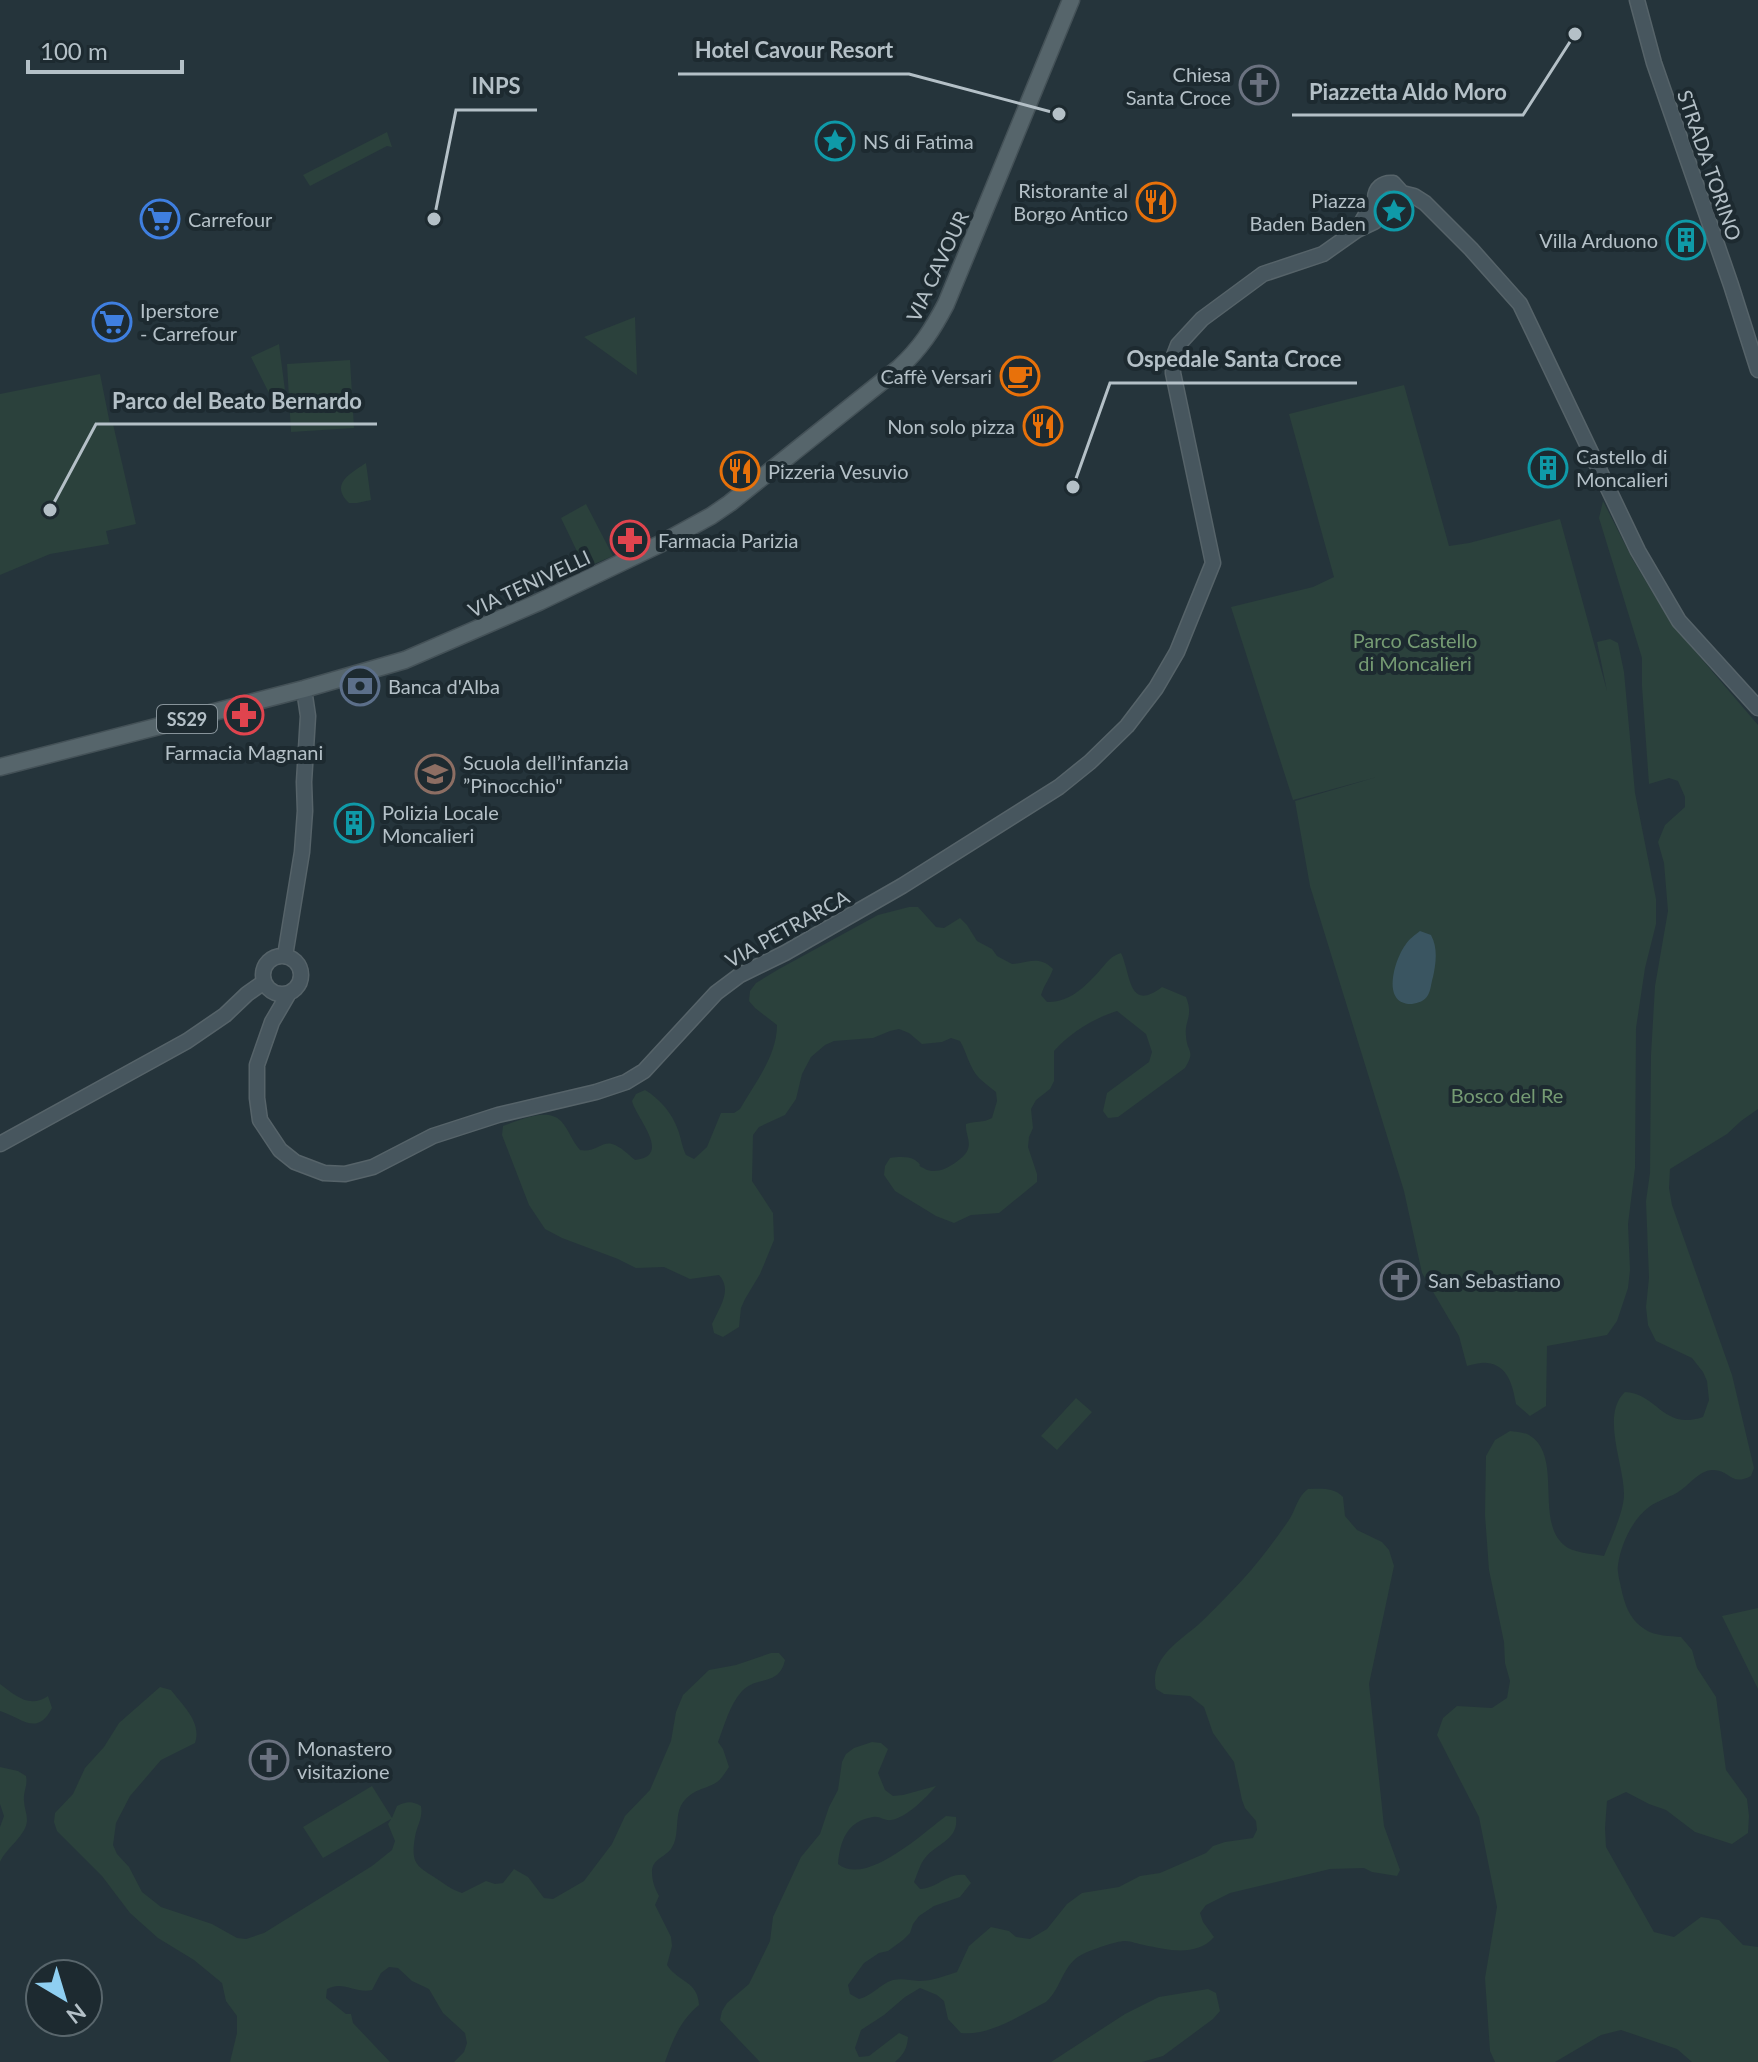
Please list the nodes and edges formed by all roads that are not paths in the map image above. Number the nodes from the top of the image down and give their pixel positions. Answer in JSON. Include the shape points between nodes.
{"nodes":[{"id":1,"x":1071,"y":0,"type":"edge"},
{"id":2,"x":1637,"y":0,"type":"edge"},
{"id":3,"x":1645,"y":0,"type":"edge"},
{"id":4,"x":1642,"y":17,"type":"junction"},
{"id":5,"x":1375,"y":199,"type":"junction"},
{"id":6,"x":1397,"y":203,"type":"junction"},
{"id":7,"x":1357,"y":230,"type":"junction"},
{"id":8,"x":1758,"y":370,"type":"edge"},
{"id":9,"x":752,"y":485,"type":"joint"},
{"id":10,"x":306,"y":688,"type":"junction"},
{"id":11,"x":1758,"y":708,"type":"edge"},
{"id":12,"x":0,"y":767,"type":"edge"},
{"id":13,"x":285,"y":956,"type":"junction"},
{"id":14,"x":266,"y":985,"type":"junction"},
{"id":15,"x":289,"y":993,"type":"junction"},
{"id":16,"x":272,"y":1022,"type":"junction"},
{"id":17,"x":0,"y":1144,"type":"edge"}],
"edges":[{"from":1,"to":9,"type":"main road","name":"VIA CAVOUR","via":[[930,333],[899,368]]},
{"from":2,"to":4,"type":"street","name":"STRADA TORINO"},
{"from":3,"to":4,"type":"street","name":"STRADA TORINO"},
{"from":4,"to":8,"type":"street","name":"STRADA TORINO"},
{"from":5,"to":6,"type":"street","via":[[1379,207]]},
{"from":5,"to":6,"type":"street","via":[[1380,186],[1389,183],[1397,185]]},
{"from":5,"to":7,"type":"street"},
{"from":6,"to":7,"type":"street"},
{"from":6,"to":11,"type":"street","via":[[1433,213],[1525,311],[1638,551],[1679,621]]},
{"from":7,"to":16,"type":"street","name":"VIA PETRARCA","via":[[1323,254],[1263,274],[1202,319],[1178,345],[1173,373],[1213,563],[1177,652],[1156,688],[1127,726],[1059,787],[902,886],[740,975],[716,993],[644,1071],[626,1082],[433,1136],[373,1167],[324,1173],[280,1150],[260,1120],[257,1098],[257,1065]]},
{"from":9,"to":10,"type":"main road","name":"VIA TENIVELLI","via":[[711,516],[539,602],[405,660]]},
{"from":10,"to":12,"type":"main road","number":"SS29"},
{"from":10,"to":13,"type":"street","via":[[302,852]]},
{"from":13,"to":14,"type":"street","via":[[266,965]]},
{"from":13,"to":15,"type":"street","via":[[301,973],[299,985]]},
{"from":14,"to":15,"type":"street","via":[[278,994]]},
{"from":14,"to":16,"type":"street","name":"VIA PETRARCA"},
{"from":14,"to":17,"type":"street","via":[[187,1041]]},
{"from":15,"to":16,"type":"street","name":"VIA PETRARCA"}]}
